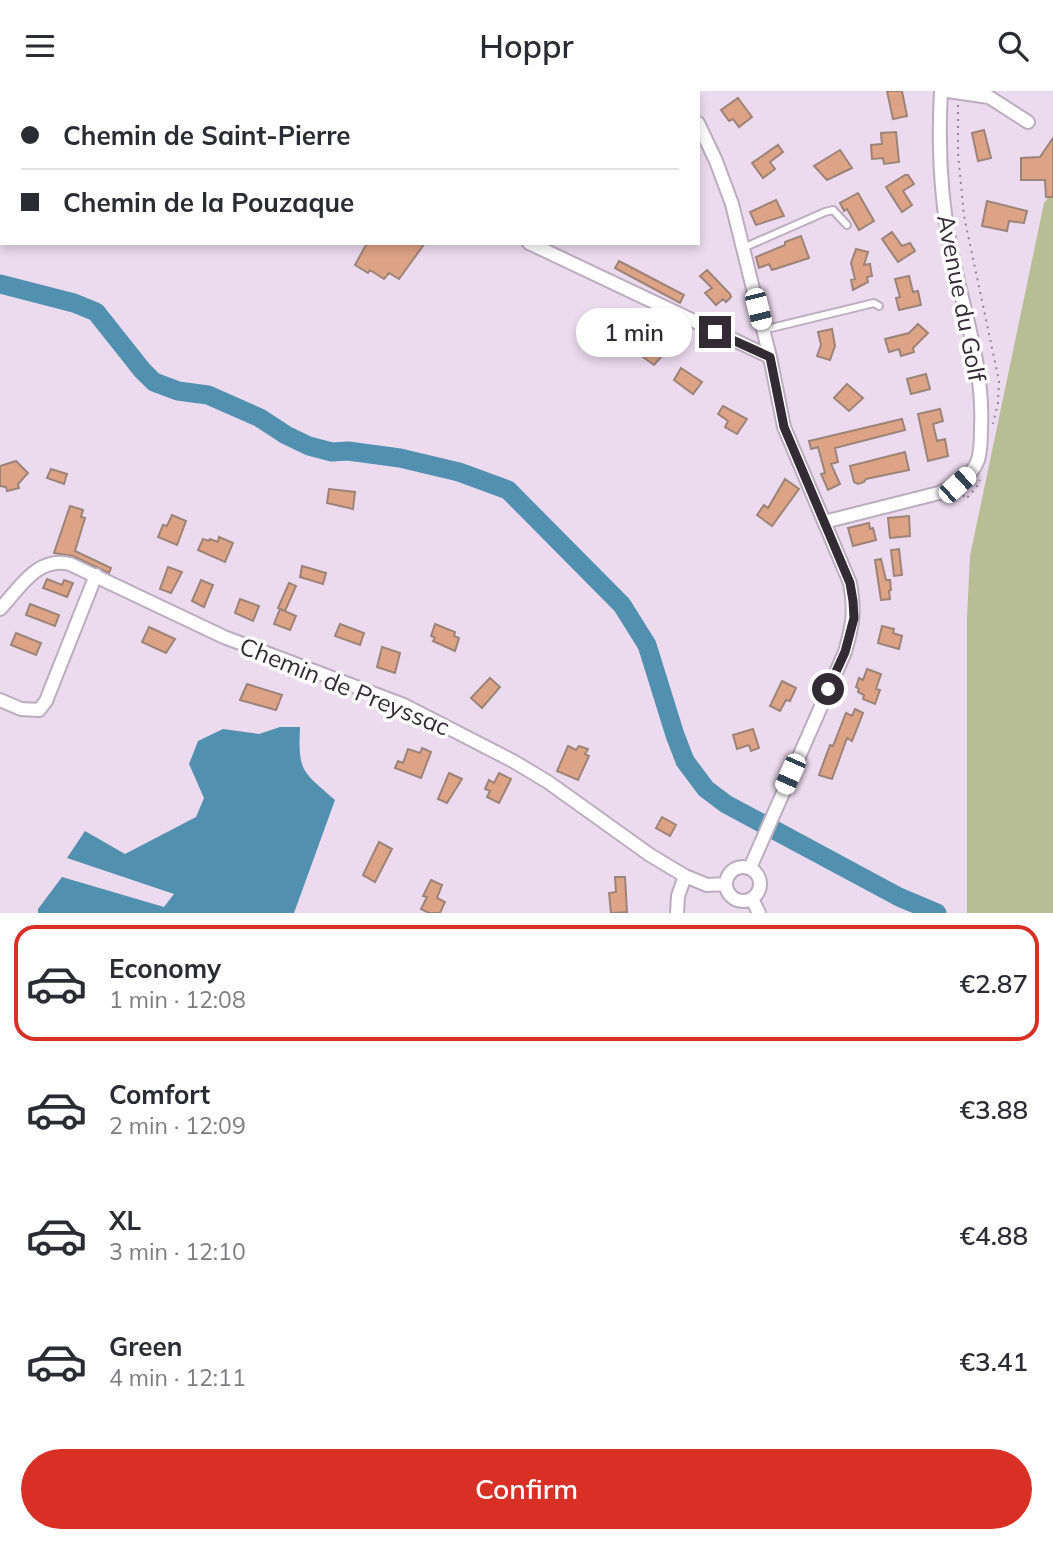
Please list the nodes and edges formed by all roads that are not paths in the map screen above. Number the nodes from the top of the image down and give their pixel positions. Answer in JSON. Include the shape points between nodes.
{"nodes":[{"id":1,"x":941,"y":91,"type":"edge"},
{"id":2,"x":948,"y":91,"type":"edge"},
{"id":3,"x":1028,"y":122,"type":"dead end"},
{"id":4,"x":700,"y":129,"type":"edge"},
{"id":5,"x":847,"y":225,"type":"dead end"},
{"id":6,"x":533,"y":245,"type":"edge"},
{"id":7,"x":743,"y":248,"type":"junction"},
{"id":8,"x":879,"y":306,"type":"dead end"},
{"id":9,"x":763,"y":330,"type":"junction"},
{"id":10,"x":770,"y":357,"type":"junction"},
{"id":11,"x":824,"y":522,"type":"junction"},
{"id":12,"x":96,"y":575,"type":"junction"},
{"id":13,"x":0,"y":610,"type":"edge"},
{"id":14,"x":0,"y":700,"type":"edge"},
{"id":15,"x":750,"y":868,"type":"junction"},
{"id":16,"x":685,"y":876,"type":"junction"},
{"id":17,"x":726,"y":884,"type":"junction"},
{"id":18,"x":752,"y":899,"type":"junction"},
{"id":19,"x":677,"y":913,"type":"edge"},
{"id":20,"x":759,"y":913,"type":"edge"}],
"edges":[{"from":1,"to":11,"type":"street","name":"Avenue du Golf","via":[[939,155],[944,211],[979,367],[978,459],[957,485],[939,493]]},
{"from":2,"to":3,"type":"street","via":[[989,97]]},
{"from":4,"to":7,"type":"street","via":[[724,183]]},
{"from":5,"to":7,"type":"lane","via":[[833,210]]},
{"from":6,"to":10,"type":"street"},
{"from":7,"to":9,"type":"street"},
{"from":8,"to":9,"type":"lane","via":[[874,303]]},
{"from":9,"to":10,"type":"street"},
{"from":10,"to":11,"type":"street","via":[[784,427]]},
{"from":11,"to":15,"type":"street","via":[[850,583],[854,618],[845,652]]},
{"from":12,"to":13,"type":"street","name":"Chemin de Preyssac","via":[[57,561],[39,566]]},
{"from":12,"to":14,"type":"street","via":[[46,702],[32,711]]},
{"from":12,"to":16,"type":"street","name":"Chemin de Preyssac","via":[[224,637],[404,705],[477,741],[548,782]]},
{"from":15,"to":17,"type":"street","via":[[734,870]]},
{"from":15,"to":18,"type":"street","via":[[761,885]]},
{"from":16,"to":17,"type":"street","name":"Chemin de Preyssac","via":[[707,885]]},
{"from":16,"to":19,"type":"street"},
{"from":17,"to":18,"type":"street","via":[[733,897]]},
{"from":18,"to":20,"type":"street"}]}
